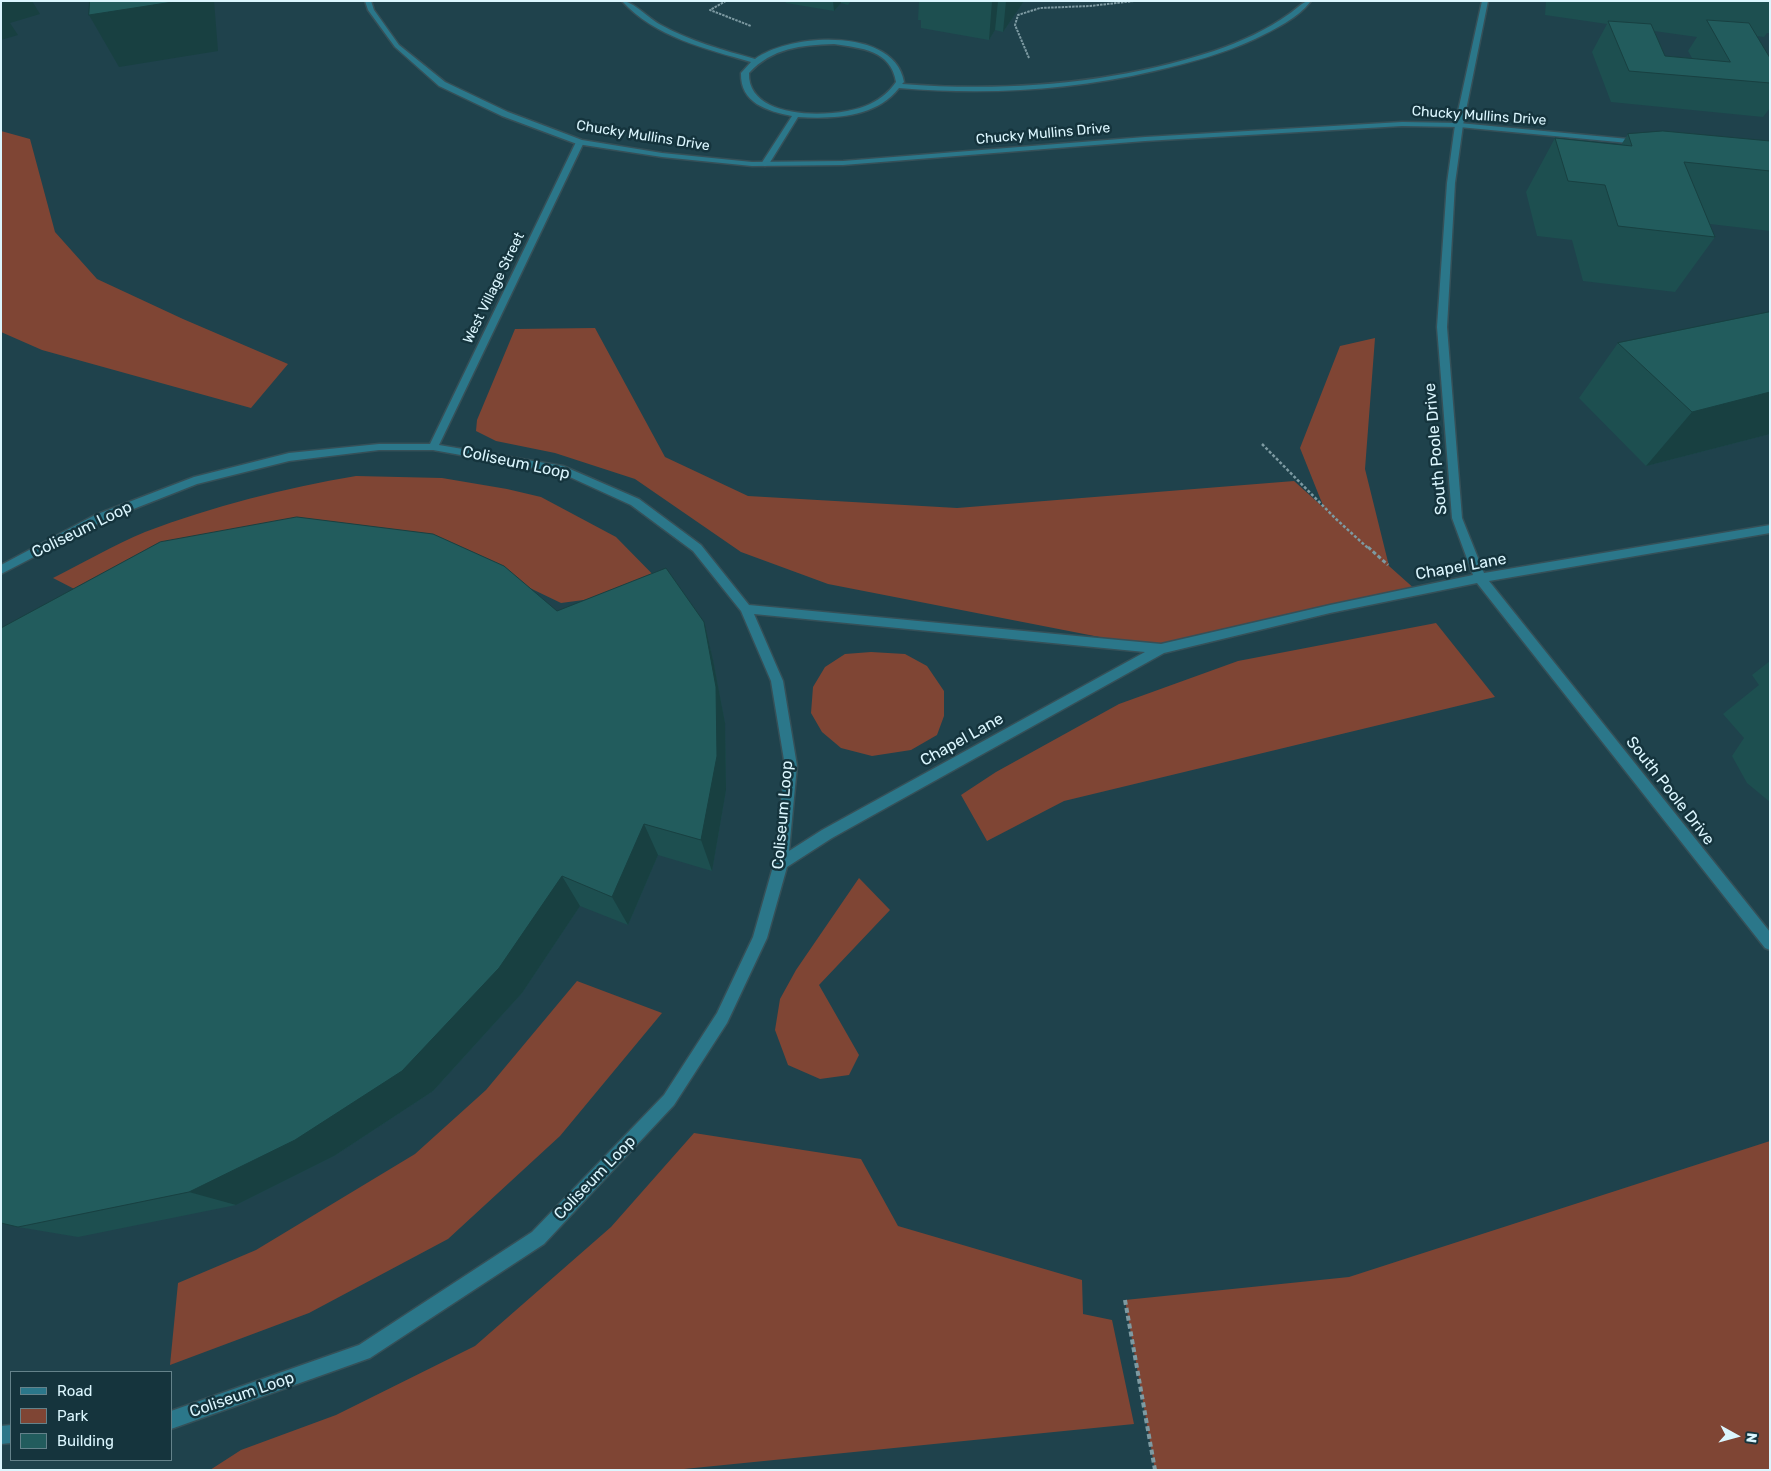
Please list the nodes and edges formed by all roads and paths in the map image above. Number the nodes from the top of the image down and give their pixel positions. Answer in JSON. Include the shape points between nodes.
{"nodes":[{"id":1,"x":368,"y":1,"type":"edge"},
{"id":2,"x":624,"y":1,"type":"edge"},
{"id":3,"x":726,"y":1,"type":"edge"},
{"id":4,"x":1134,"y":1,"type":"edge"},
{"id":5,"x":1308,"y":1,"type":"edge"},
{"id":6,"x":1485,"y":1,"type":"edge"},
{"id":7,"x":758,"y":28,"type":"dead end"},
{"id":8,"x":755,"y":61,"type":"junction"},
{"id":9,"x":1030,"y":61,"type":"dead end"},
{"id":10,"x":899,"y":86,"type":"junction"},
{"id":11,"x":796,"y":115,"type":"junction"},
{"id":12,"x":1459,"y":125,"type":"junction"},
{"id":13,"x":580,"y":142,"type":"junction"},
{"id":14,"x":1652,"y":144,"type":"edge"},
{"id":15,"x":765,"y":164,"type":"junction"},
{"id":16,"x":1262,"y":444,"type":"dead end"},
{"id":17,"x":434,"y":447,"type":"junction"},
{"id":18,"x":1770,"y":529,"type":"edge"},
{"id":19,"x":1389,"y":566,"type":"dead end"},
{"id":20,"x":1,"y":570,"type":"edge"},
{"id":21,"x":1480,"y":578,"type":"junction"},
{"id":22,"x":746,"y":609,"type":"junction"},
{"id":23,"x":1161,"y":649,"type":"junction"},
{"id":24,"x":781,"y":863,"type":"junction"},
{"id":25,"x":1770,"y":943,"type":"edge"},
{"id":26,"x":1124,"y":1300,"type":"dead end"},
{"id":27,"x":172,"y":1420,"type":"edge"},
{"id":28,"x":1155,"y":1470,"type":"edge"}],
"edges":[{"from":1,"to":13,"type":"street","name":"Chucky Mullins Drive","via":[[397,46],[442,84],[505,114]]},
{"from":2,"to":8,"type":"street","via":[[655,25],[698,45]]},
{"from":3,"to":7,"type":"path","via":[[710,10]]},
{"from":4,"to":9,"type":"path","via":[[1075,7],[1047,5],[1018,15],[1015,25]]},
{"from":5,"to":10,"type":"street","via":[[1280,24],[1234,47],[1185,63],[1120,77],[1075,85],[1003,91]]},
{"from":6,"to":12,"type":"street","name":"South Poole Drive"},
{"from":8,"to":10,"type":"street","via":[[778,49],[805,43],[834,42],[861,46],[884,55],[897,68]]},
{"from":8,"to":11,"type":"street","via":[[745,73],[746,88],[757,101],[780,112]]},
{"from":10,"to":11,"type":"street","via":[[890,96],[870,108],[841,115]]},
{"from":11,"to":15,"type":"street"},
{"from":12,"to":14,"type":"street","name":"Chucky Mullins Drive"},
{"from":12,"to":15,"type":"street","name":"Chucky Mullins Drive","via":[[1402,124],[1145,138],[843,163]]},
{"from":12,"to":21,"type":"street","name":"South Poole Drive","via":[[1450,183],[1442,327],[1457,518]]},
{"from":13,"to":15,"type":"street","name":"Chucky Mullins Drive","via":[[662,155]]},
{"from":13,"to":17,"type":"street","name":"West Village Street"},
{"from":16,"to":19,"type":"path","via":[[1336,519]]},
{"from":17,"to":20,"type":"street","name":"Coliseum Loop","via":[[379,447],[289,457],[194,481],[99,518]]},
{"from":17,"to":22,"type":"street","name":"Coliseum Loop","via":[[563,470],[635,502],[697,548]]},
{"from":18,"to":21,"type":"street","name":"Chapel Lane"},
{"from":21,"to":23,"type":"street","name":"Chapel Lane"},
{"from":21,"to":25,"type":"street","name":"South Poole Drive"},
{"from":22,"to":23,"type":"street","name":"Chapel Lane"},
{"from":22,"to":24,"type":"street","name":"Coliseum Loop","via":[[777,681],[791,766]]},
{"from":23,"to":24,"type":"street","name":"Chapel Lane","via":[[827,834]]},
{"from":24,"to":27,"type":"street","name":"Coliseum Loop","via":[[760,938],[722,1018],[669,1100],[538,1238],[364,1352]]},
{"from":26,"to":28,"type":"path"}]}
